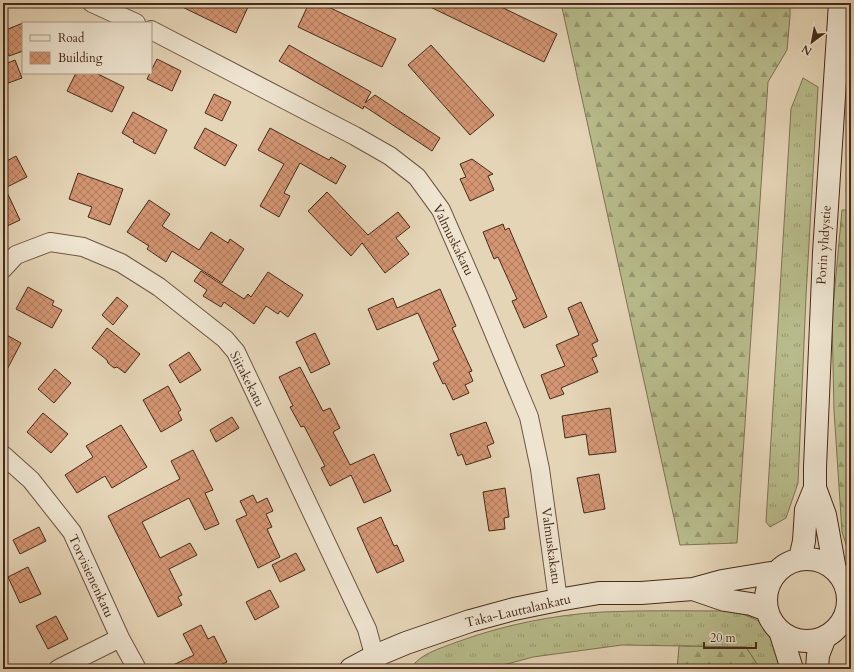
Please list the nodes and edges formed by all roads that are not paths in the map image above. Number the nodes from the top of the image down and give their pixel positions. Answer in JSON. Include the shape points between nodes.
{"nodes":[{"id":1,"x":92,"y":3,"type":"edge"},
{"id":2,"x":840,"y":3,"type":"edge"},
{"id":3,"x":134,"y":22,"type":"edge"},
{"id":4,"x":152,"y":31,"type":"edge"},
{"id":5,"x":3,"y":269,"type":"edge"},
{"id":6,"x":3,"y":456,"type":"edge"},
{"id":7,"x":815,"y":488,"type":"junction"},
{"id":8,"x":800,"y":559,"type":"junction"},
{"id":9,"x":777,"y":572,"type":"junction"},
{"id":10,"x":844,"y":582,"type":"edge"},
{"id":11,"x":693,"y":589,"type":"junction"},
{"id":12,"x":558,"y":600,"type":"junction"},
{"id":13,"x":767,"y":610,"type":"junction"},
{"id":14,"x":838,"y":630,"type":"edge"},
{"id":15,"x":780,"y":631,"type":"junction"},
{"id":16,"x":120,"y":638,"type":"junction"},
{"id":17,"x":376,"y":663,"type":"edge"},
{"id":18,"x":58,"y":669,"type":"edge"},
{"id":19,"x":137,"y":669,"type":"edge"},
{"id":20,"x":351,"y":669,"type":"edge"},
{"id":21,"x":792,"y":669,"type":"edge"},
{"id":22,"x":817,"y":669,"type":"edge"}],
"edges":[{"from":1,"to":3,"type":"street"},
{"from":2,"to":7,"type":"main road","name":"Porin yhdystie","via":[[824,253]]},
{"from":4,"to":12,"type":"street","name":"Valmuskakatu","via":[[355,136],[390,156],[417,177],[440,210],[480,297],[529,417],[540,469]]},
{"from":5,"to":17,"type":"street","name":"Siitakekatu","via":[[16,255],[50,242],[83,247],[121,263],[153,283],[225,339],[236,352],[367,629]]},
{"from":6,"to":16,"type":"street","name":"Torvisienenkatu","via":[[31,480],[72,532]]},
{"from":7,"to":8,"type":"main road","name":"Porin yhdystie","via":[[806,510]]},
{"from":7,"to":10,"type":"main road","name":"Porin yhdystie"},
{"from":8,"to":9,"type":"main road","via":[[787,564]]},
{"from":8,"to":10,"type":"main road","via":[[823,562]]},
{"from":9,"to":11,"type":"main road","name":"Taka-Lauttalankatu","via":[[722,581]]},
{"from":9,"to":13,"type":"main road","via":[[767,588]]},
{"from":10,"to":14,"type":"main road","via":[[848,597],[847,609]]},
{"from":11,"to":12,"type":"main road","name":"Taka-Lauttalankatu","via":[[599,593]]},
{"from":11,"to":13,"type":"main road","name":"Taka-Lauttalankatu"},
{"from":12,"to":17,"type":"main road","name":"Taka-Lauttalankatu","via":[[470,621],[406,643]]},
{"from":13,"to":15,"type":"main road"},
{"from":14,"to":15,"type":"main road","via":[[810,641],[789,637]]},
{"from":14,"to":22,"type":"main road","via":[[818,655]]},
{"from":15,"to":21,"type":"main road"},
{"from":16,"to":18,"type":"street"},
{"from":16,"to":19,"type":"street","name":"Torvisienenkatu"},
{"from":17,"to":20,"type":"main road","name":"Taka-Lauttalankatu"}]}
